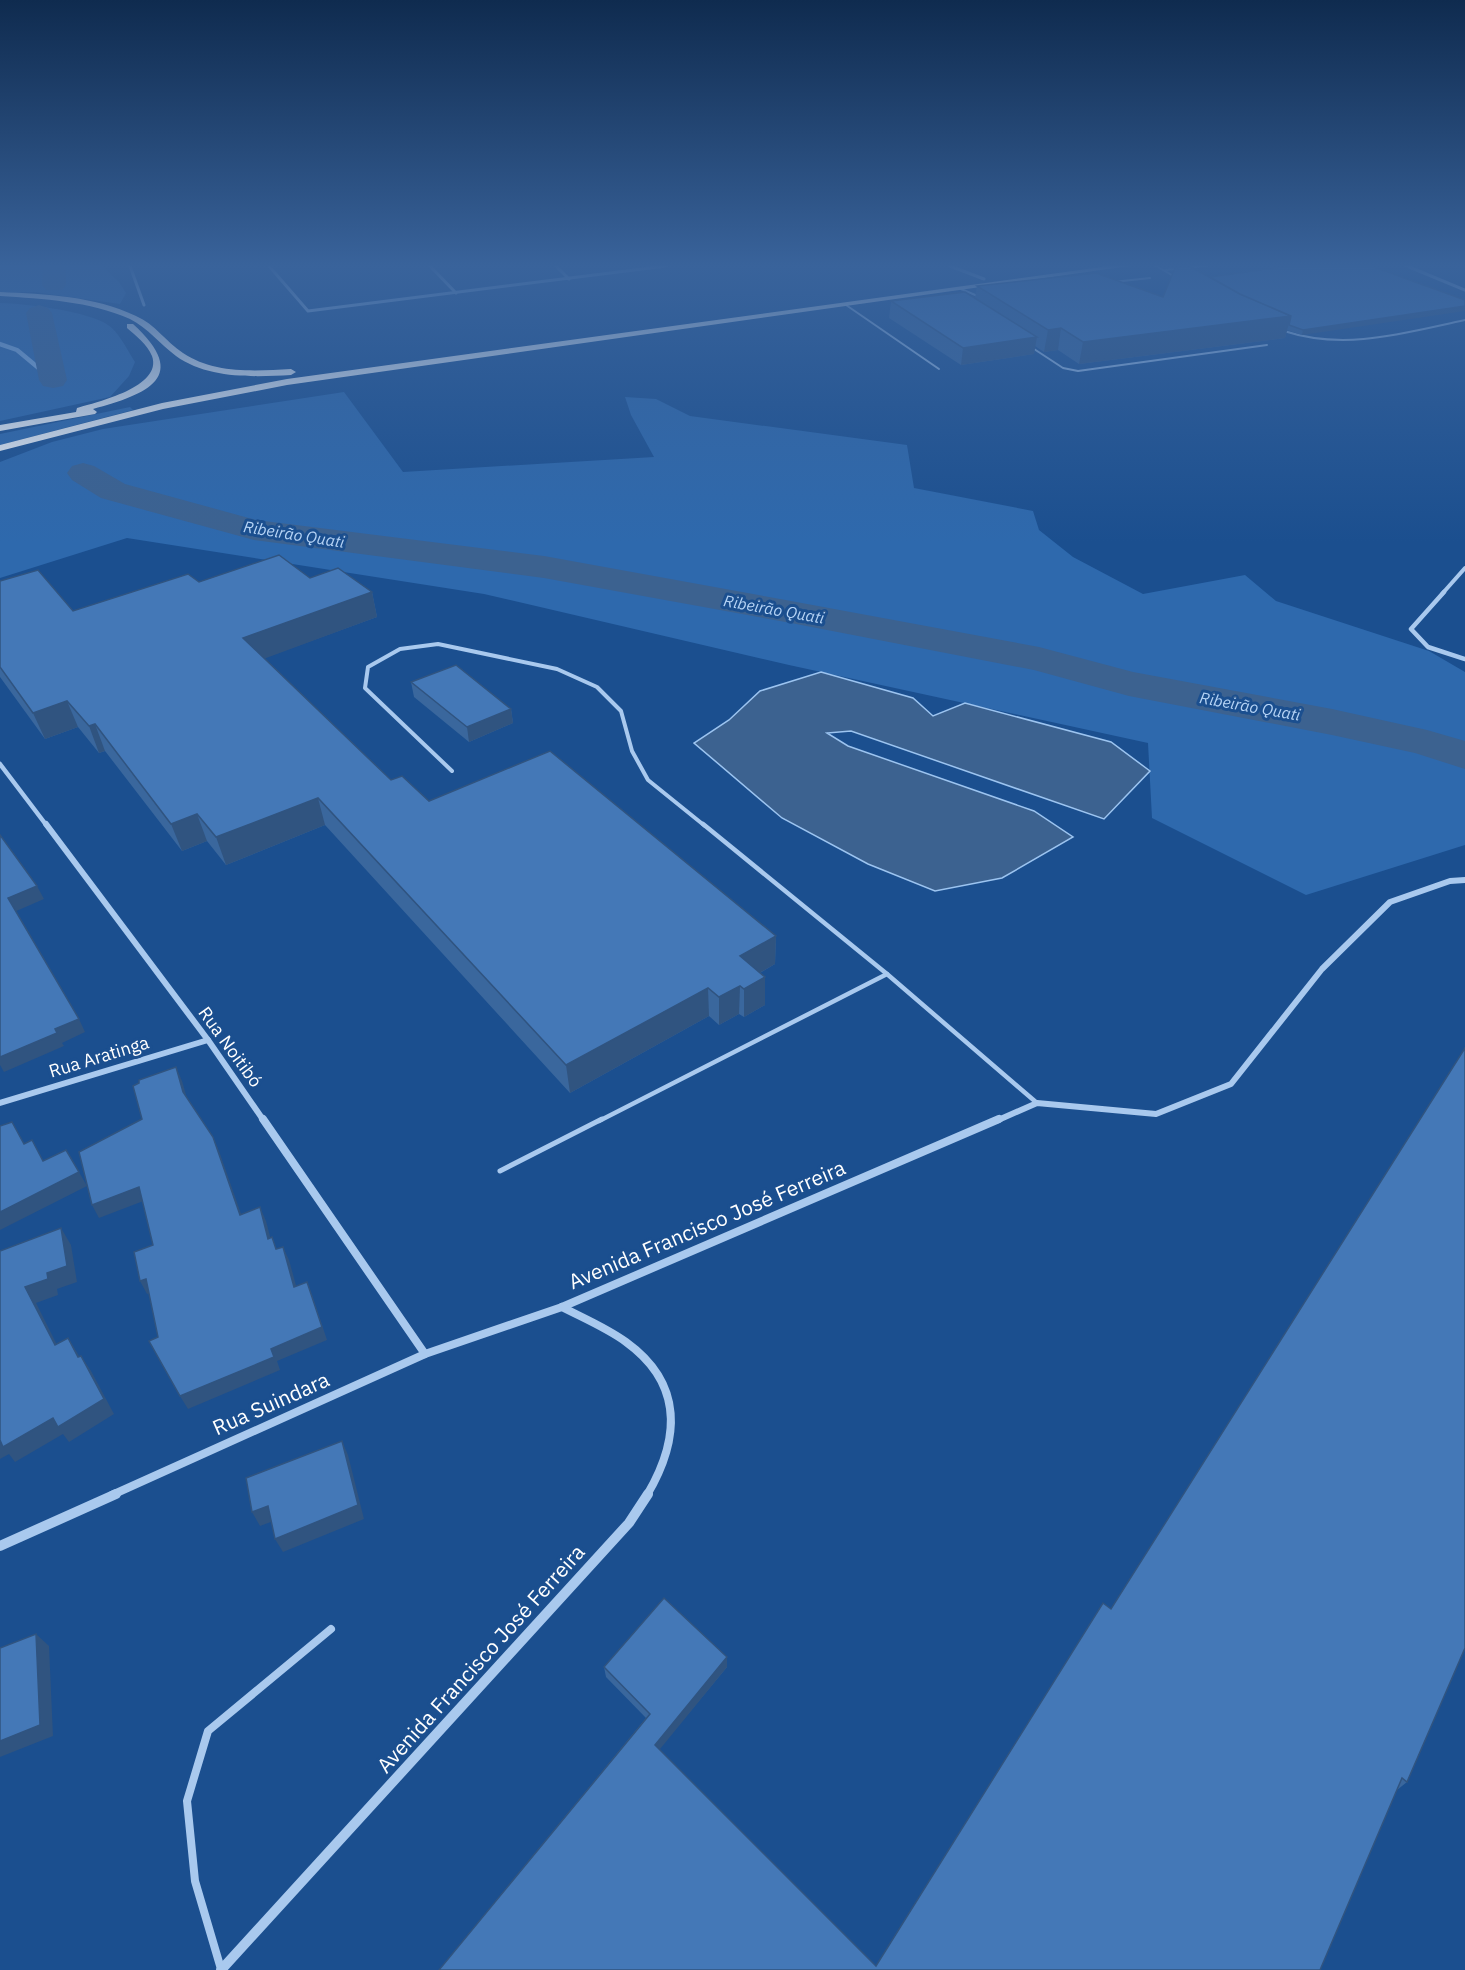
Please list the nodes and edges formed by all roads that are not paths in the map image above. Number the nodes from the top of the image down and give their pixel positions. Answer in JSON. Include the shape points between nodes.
{"nodes":[{"id":1,"x":157,"y":358,"type":"edge"},
{"id":2,"x":186,"y":358,"type":"edge"},
{"id":3,"x":407,"y":358,"type":"edge"},
{"id":4,"x":463,"y":358,"type":"edge"},
{"id":5,"x":923,"y":358,"type":"edge"},
{"id":6,"x":1048,"y":358,"type":"edge"},
{"id":7,"x":1173,"y":358,"type":"edge"},
{"id":8,"x":326,"y":369,"type":"junction"},
{"id":9,"x":939,"y":369,"type":"dead end"},
{"id":10,"x":21,"y":424,"type":"junction"},
{"id":11,"x":0,"y":428,"type":"edge"},
{"id":12,"x":0,"y":448,"type":"edge"},
{"id":13,"x":1465,"y":568,"type":"edge"},
{"id":14,"x":1465,"y":659,"type":"edge"},
{"id":15,"x":0,"y":764,"type":"edge"},
{"id":16,"x":452,"y":771,"type":"dead end"},
{"id":17,"x":1465,"y":880,"type":"edge"},
{"id":18,"x":887,"y":974,"type":"junction"},
{"id":19,"x":208,"y":1040,"type":"junction"},
{"id":20,"x":0,"y":1102,"type":"edge"},
{"id":21,"x":1037,"y":1103,"type":"junction"},
{"id":22,"x":500,"y":1171,"type":"dead end"},
{"id":23,"x":562,"y":1307,"type":"junction"},
{"id":24,"x":425,"y":1354,"type":"junction"},
{"id":25,"x":0,"y":1546,"type":"edge"},
{"id":26,"x":331,"y":1629,"type":"dead end"},
{"id":27,"x":221,"y":1970,"type":"edge"}],
"edges":[{"from":1,"to":10,"type":"highway","via":[[155,377],[136,392]]},
{"from":2,"to":8,"type":"highway","via":[[214,368],[268,373]]},
{"from":3,"to":8,"type":"highway"},
{"from":4,"to":12,"type":"highway","via":[[256,387],[92,422]]},
{"from":5,"to":9,"type":"lane"},
{"from":6,"to":7,"type":"lane","via":[[1063,368],[1078,371]]},
{"from":8,"to":10,"type":"highway"},
{"from":10,"to":11,"type":"highway"},
{"from":13,"to":14,"type":"street","via":[[1411,628],[1428,647]]},
{"from":15,"to":19,"type":"street","name":"Rua Noitibó"},
{"from":16,"to":18,"type":"lane","via":[[365,688],[368,667],[400,649],[438,644],[557,669],[597,687],[621,711],[632,751],[648,780]]},
{"from":17,"to":21,"type":"street","name":"Avenida Francisco José Ferreira","via":[[1450,881],[1390,902],[1322,969],[1232,1084],[1156,1114]]},
{"from":18,"to":21,"type":"lane"},
{"from":18,"to":22,"type":"lane"},
{"from":19,"to":20,"type":"street","name":"Rua Aratinga"},
{"from":19,"to":24,"type":"street","name":"Rua Noitibó"},
{"from":21,"to":23,"type":"street","name":"Avenida Francisco José Ferreira"},
{"from":23,"to":24,"type":"street","name":"Rua Suindara"},
{"from":23,"to":27,"type":"street","name":"Avenida Francisco José Ferreira","via":[[634,1347],[659,1377],[673,1404],[674,1429],[669,1453],[658,1476],[628,1523]]},
{"from":24,"to":25,"type":"street","name":"Rua Suindara"},
{"from":26,"to":27,"type":"lane","via":[[208,1731],[187,1801],[195,1881]]}]}
